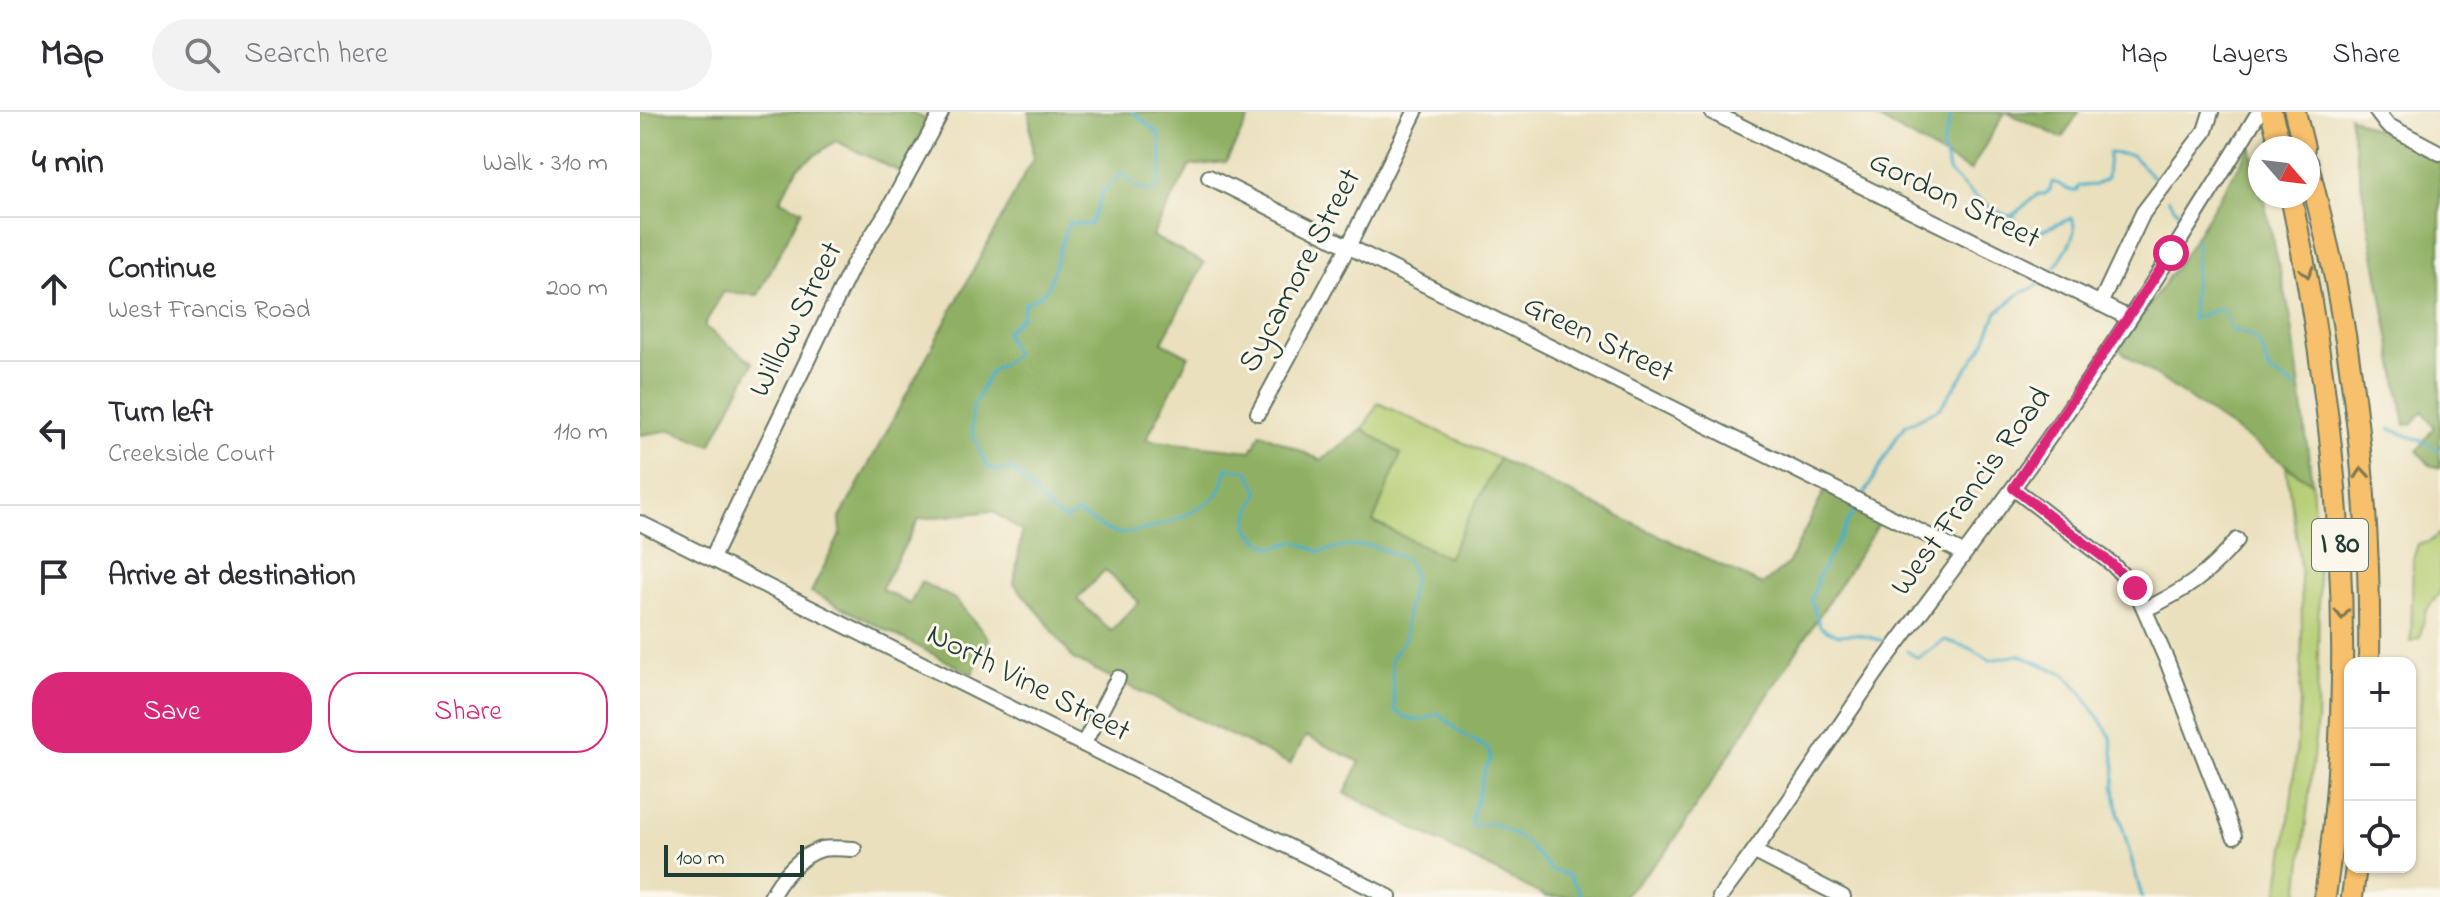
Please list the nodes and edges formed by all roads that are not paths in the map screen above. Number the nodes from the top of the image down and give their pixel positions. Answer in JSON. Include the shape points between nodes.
{"nodes":[{"id":1,"x":1415,"y":112,"type":"edge"},
{"id":2,"x":1712,"y":112,"type":"edge"},
{"id":3,"x":2211,"y":112,"type":"edge"},
{"id":4,"x":2259,"y":112,"type":"edge"},
{"id":5,"x":2271,"y":112,"type":"edge"},
{"id":6,"x":2295,"y":112,"type":"edge"},
{"id":7,"x":2377,"y":112,"type":"edge"},
{"id":8,"x":941,"y":113,"type":"edge"},
{"id":9,"x":2278,"y":136,"type":"edge"},
{"id":10,"x":2301,"y":136,"type":"edge"},
{"id":11,"x":2440,"y":153,"type":"edge"},
{"id":12,"x":1209,"y":177,"type":"dead end"},
{"id":13,"x":2294,"y":208,"type":"edge"},
{"id":14,"x":2318,"y":208,"type":"edge"},
{"id":15,"x":1348,"y":247,"type":"junction"},
{"id":16,"x":2100,"y":304,"type":"junction"},
{"id":17,"x":2129,"y":318,"type":"junction"},
{"id":18,"x":1258,"y":413,"type":"dead end"},
{"id":19,"x":2013,"y":488,"type":"junction"},
{"id":20,"x":640,"y":523,"type":"edge"},
{"id":21,"x":2237,"y":540,"type":"dead end"},
{"id":22,"x":1963,"y":553,"type":"junction"},
{"id":23,"x":712,"y":558,"type":"junction"},
{"id":24,"x":2146,"y":609,"type":"junction"},
{"id":25,"x":2369,"y":657,"type":"edge"},
{"id":26,"x":1118,"y":678,"type":"dead end"},
{"id":27,"x":1084,"y":743,"type":"junction"},
{"id":28,"x":2234,"y":836,"type":"dead end"},
{"id":29,"x":854,"y":849,"type":"dead end"},
{"id":30,"x":1755,"y":852,"type":"junction"},
{"id":31,"x":2355,"y":873,"type":"edge"},
{"id":32,"x":1822,"y":892,"type":"edge"},
{"id":33,"x":771,"y":897,"type":"edge"},
{"id":34,"x":1389,"y":897,"type":"edge"},
{"id":35,"x":1720,"y":897,"type":"edge"},
{"id":36,"x":1843,"y":897,"type":"edge"},
{"id":37,"x":2325,"y":897,"type":"edge"},
{"id":38,"x":2352,"y":897,"type":"edge"}],
"edges":[{"from":1,"to":15,"type":"street","name":"Sycamore Street"},
{"from":2,"to":16,"type":"street","name":"Gordon Street"},
{"from":3,"to":16,"type":"street","via":[[2205,131],[2143,213]]},
{"from":4,"to":17,"type":"street","name":"West Francis Road"},
{"from":5,"to":9,"type":"highway"},
{"from":6,"to":10,"type":"highway"},
{"from":7,"to":11,"type":"street","via":[[2387,125]]},
{"from":8,"to":23,"type":"street","name":"Willow Street","via":[[853,265]]},
{"from":12,"to":15,"type":"street","name":"Green Street"},
{"from":13,"to":37,"type":"highway","number":"I 80","one_way":true,"via":[[2329,418],[2342,585],[2340,746]]},
{"from":25,"to":14,"type":"highway","number":"I 80","one_way":true,"via":[[2359,439],[2335,279]]},
{"from":15,"to":18,"type":"street","name":"Sycamore Street"},
{"from":15,"to":22,"type":"street","name":"Green Street"},
{"from":16,"to":17,"type":"street","name":"Gordon Street"},
{"from":17,"to":19,"type":"street","name":"West Francis Road"},
{"from":19,"to":22,"type":"street","name":"West Francis Road"},
{"from":19,"to":24,"type":"street","via":[[2112,564]]},
{"from":20,"to":23,"type":"street","name":"North Vine Street"},
{"from":21,"to":24,"type":"street","via":[[2202,578]]},
{"from":22,"to":30,"type":"street","name":"West Francis Road"},
{"from":23,"to":27,"type":"street","name":"North Vine Street"},
{"from":24,"to":28,"type":"street"},
{"from":26,"to":27,"type":"street"},
{"from":27,"to":34,"type":"street","name":"North Vine Street"},
{"from":29,"to":33,"type":"street","via":[[821,849],[788,873]]},
{"from":30,"to":32,"type":"street"},
{"from":30,"to":35,"type":"street","name":"West Francis Road"},
{"from":31,"to":38,"type":"highway"},
{"from":32,"to":36,"type":"street"}]}
